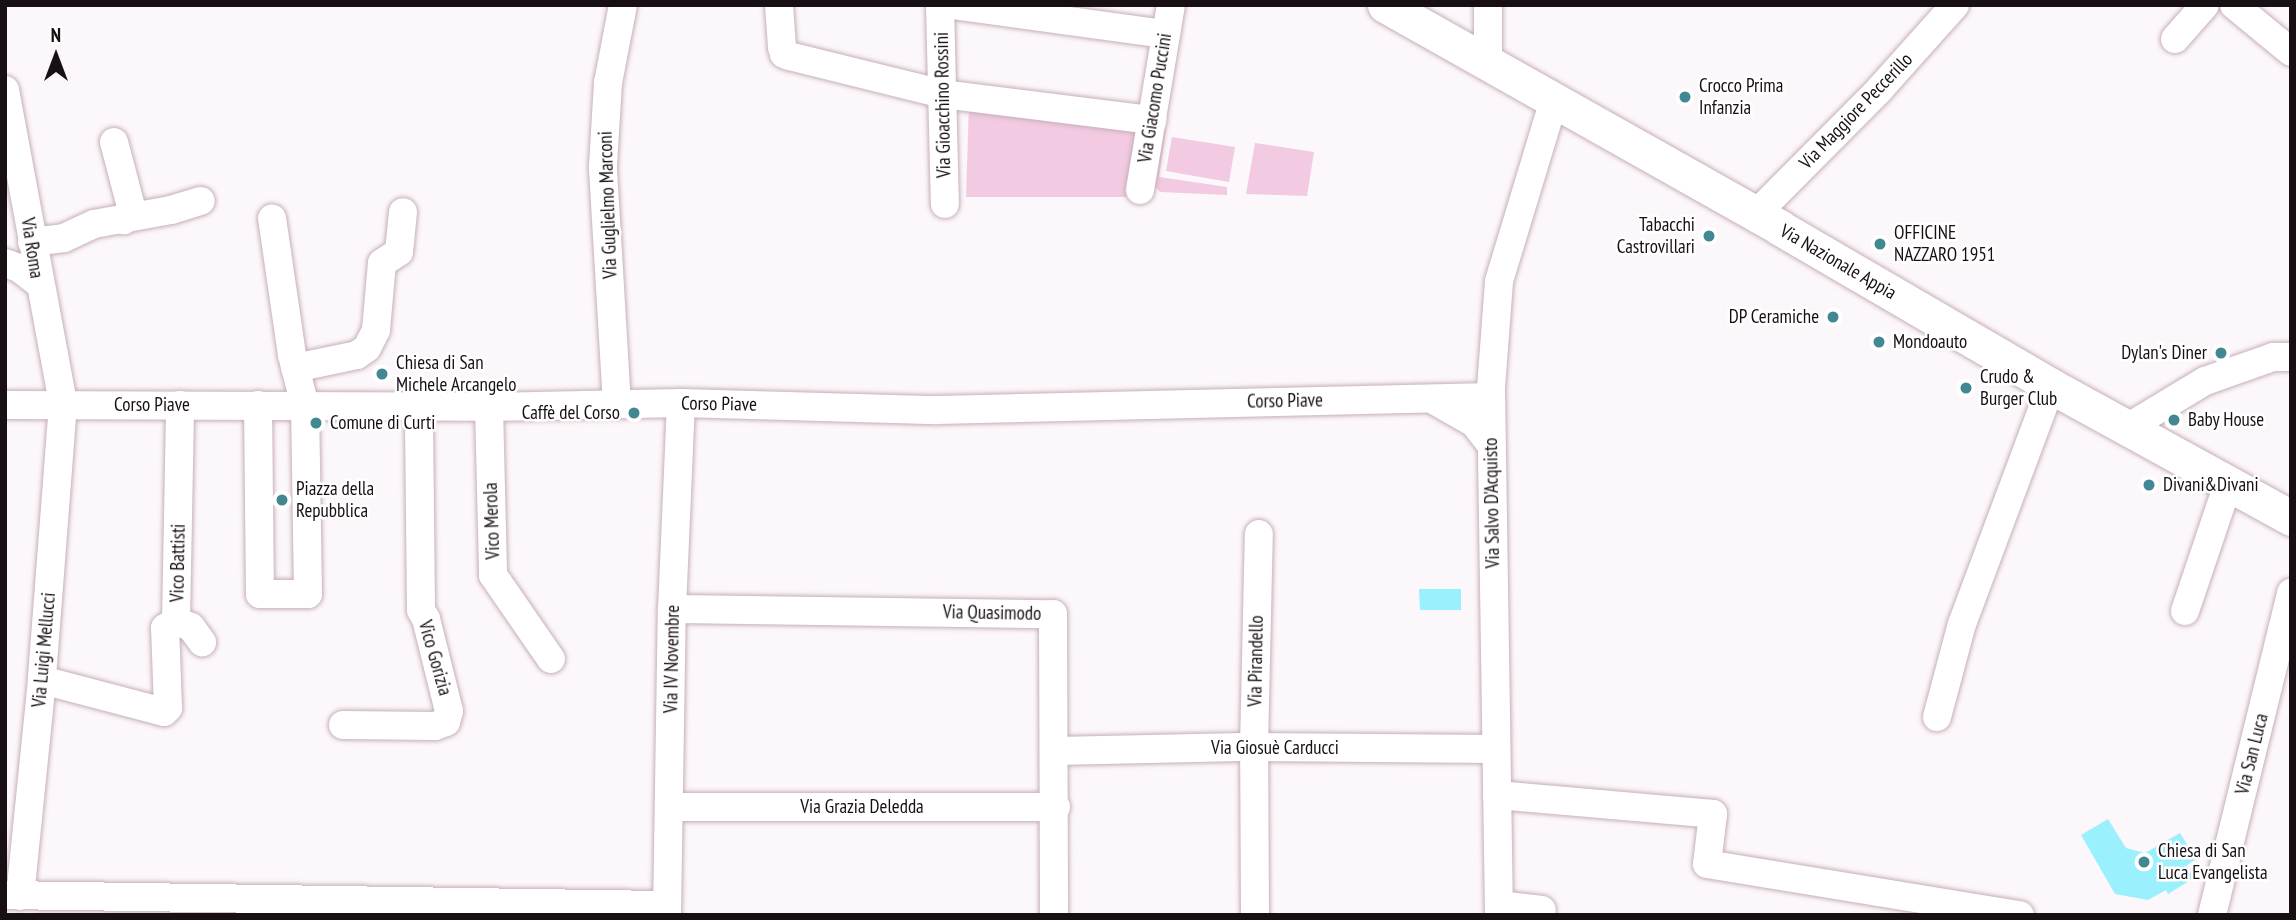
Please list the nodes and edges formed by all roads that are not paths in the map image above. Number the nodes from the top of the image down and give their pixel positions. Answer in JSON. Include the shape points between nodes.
{"nodes":[{"id":1,"x":624,"y":5,"type":"edge"},
{"id":2,"x":779,"y":5,"type":"edge"},
{"id":3,"x":940,"y":5,"type":"edge"},
{"id":4,"x":953,"y":5,"type":"edge"},
{"id":5,"x":1171,"y":5,"type":"edge"},
{"id":6,"x":1385,"y":5,"type":"edge"},
{"id":7,"x":1488,"y":5,"type":"edge"},
{"id":8,"x":1955,"y":5,"type":"edge"},
{"id":9,"x":2205,"y":5,"type":"edge"},
{"id":10,"x":2234,"y":5,"type":"edge"},
{"id":11,"x":1166,"y":34,"type":"junction"},
{"id":12,"x":2175,"y":40,"type":"dead end"},
{"id":13,"x":2291,"y":52,"type":"edge"},
{"id":14,"x":1488,"y":63,"type":"junction"},
{"id":15,"x":5,"y":90,"type":"edge"},
{"id":16,"x":943,"y":94,"type":"junction"},
{"id":17,"x":1554,"y":100,"type":"junction"},
{"id":18,"x":1152,"y":120,"type":"junction"},
{"id":19,"x":114,"y":142,"type":"dead end"},
{"id":20,"x":1140,"y":190,"type":"dead end"},
{"id":21,"x":201,"y":201,"type":"dead end"},
{"id":22,"x":945,"y":204,"type":"dead end"},
{"id":23,"x":403,"y":212,"type":"dead end"},
{"id":24,"x":1756,"y":214,"type":"junction"},
{"id":25,"x":272,"y":218,"type":"dead end"},
{"id":26,"x":124,"y":220,"type":"junction"},
{"id":27,"x":32,"y":242,"type":"junction"},
{"id":28,"x":5,"y":263,"type":"edge"},
{"id":29,"x":38,"y":283,"type":"junction"},
{"id":30,"x":1497,"y":307,"type":"junction"},
{"id":31,"x":2291,"y":357,"type":"edge"},
{"id":32,"x":295,"y":368,"type":"junction"},
{"id":33,"x":2052,"y":386,"type":"junction"},
{"id":34,"x":1491,"y":397,"type":"junction"},
{"id":35,"x":1432,"y":399,"type":"junction"},
{"id":36,"x":681,"y":403,"type":"junction"},
{"id":37,"x":63,"y":404,"type":"junction"},
{"id":38,"x":5,"y":405,"type":"edge"},
{"id":39,"x":180,"y":405,"type":"junction"},
{"id":40,"x":258,"y":405,"type":"junction"},
{"id":41,"x":617,"y":405,"type":"junction"},
{"id":42,"x":304,"y":406,"type":"junction"},
{"id":43,"x":419,"y":407,"type":"junction"},
{"id":44,"x":489,"y":407,"type":"junction"},
{"id":45,"x":2127,"y":428,"type":"junction"},
{"id":46,"x":1491,"y":445,"type":"junction"},
{"id":47,"x":2228,"y":484,"type":"junction"},
{"id":48,"x":2291,"y":518,"type":"edge"},
{"id":49,"x":1259,"y":534,"type":"dead end"},
{"id":50,"x":2291,"y":593,"type":"edge"},
{"id":51,"x":672,"y":609,"type":"junction"},
{"id":52,"x":2185,"y":611,"type":"dead end"},
{"id":53,"x":176,"y":621,"type":"junction"},
{"id":54,"x":202,"y":642,"type":"dead end"},
{"id":55,"x":551,"y":659,"type":"dead end"},
{"id":56,"x":42,"y":680,"type":"junction"},
{"id":57,"x":1937,"y":717,"type":"dead end"},
{"id":58,"x":343,"y":725,"type":"dead end"},
{"id":59,"x":1254,"y":747,"type":"junction"},
{"id":60,"x":1496,"y":749,"type":"junction"},
{"id":61,"x":1055,"y":751,"type":"junction"},
{"id":62,"x":1497,"y":795,"type":"junction"},
{"id":63,"x":669,"y":807,"type":"junction"},
{"id":64,"x":1056,"y":807,"type":"junction"},
{"id":65,"x":13,"y":896,"type":"edge"},
{"id":66,"x":353,"y":909,"type":"edge"},
{"id":67,"x":667,"y":910,"type":"edge"},
{"id":68,"x":1499,"y":910,"type":"edge"},
{"id":69,"x":1542,"y":910,"type":"dead end"},
{"id":70,"x":1054,"y":915,"type":"edge"},
{"id":71,"x":1255,"y":915,"type":"edge"},
{"id":72,"x":2020,"y":915,"type":"edge"},
{"id":73,"x":2212,"y":915,"type":"edge"}],
"edges":[{"from":1,"to":41,"type":"street","name":"Via Guglielmo Marconi","via":[[608,83],[603,166]]},
{"from":2,"to":16,"type":"street","via":[[784,54]]},
{"from":3,"to":16,"type":"street","name":"Via Gioacchino Rossini"},
{"from":4,"to":11,"type":"street"},
{"from":5,"to":11,"type":"street","name":"Via Giacomo Puccini"},
{"from":6,"to":14,"type":"main road","name":"Via Nazionale Appia"},
{"from":7,"to":14,"type":"street"},
{"from":8,"to":24,"type":"street","name":"Via Maggiore Peccerillo","via":[[1880,90]]},
{"from":9,"to":12,"type":"street"},
{"from":10,"to":13,"type":"street"},
{"from":11,"to":18,"type":"street","name":"Via Giacomo Puccini"},
{"from":14,"to":17,"type":"main road","name":"Via Nazionale Appia"},
{"from":15,"to":27,"type":"street","name":"Via Roma"},
{"from":16,"to":18,"type":"street"},
{"from":16,"to":22,"type":"street","name":"Via Gioacchino Rossini"},
{"from":17,"to":24,"type":"main road","name":"Via Nazionale Appia"},
{"from":17,"to":30,"type":"street","name":"Via Salvo D'Acquisto","via":[[1499,281]]},
{"from":18,"to":20,"type":"street","name":"Via Giacomo Puccini"},
{"from":19,"to":26,"type":"street","via":[[131,207]]},
{"from":21,"to":26,"type":"street"},
{"from":23,"to":32,"type":"street","via":[[399,252],[382,263],[376,330],[367,348],[357,355]]},
{"from":24,"to":33,"type":"main road","name":"Via Nazionale Appia"},
{"from":25,"to":32,"type":"street"},
{"from":26,"to":27,"type":"street","via":[[94,224],[64,238]]},
{"from":27,"to":29,"type":"street","name":"Via Roma"},
{"from":28,"to":29,"type":"street"},
{"from":29,"to":37,"type":"street","name":"Via Roma"},
{"from":30,"to":34,"type":"street","name":"Via Salvo D'Acquisto"},
{"from":30,"to":35,"type":"street","name":"Corso Piave","via":[[1474,372],[1461,386]]},
{"from":31,"to":45,"type":"street","via":[[2273,357],[2205,381]]},
{"from":32,"to":42,"type":"street"},
{"from":33,"to":45,"type":"main road","name":"Via Nazionale Appia"},
{"from":33,"to":57,"type":"street","via":[[1962,624]]},
{"from":34,"to":35,"type":"street","name":"Corso Piave"},
{"from":34,"to":46,"type":"street","name":"Via Salvo D'Acquisto"},
{"from":35,"to":36,"type":"street","name":"Corso Piave","via":[[937,410]]},
{"from":35,"to":46,"type":"street","via":[[1474,424]]},
{"from":36,"to":41,"type":"street","name":"Corso Piave"},
{"from":36,"to":51,"type":"street","name":"Via IV Novembre"},
{"from":37,"to":38,"type":"street","name":"Corso Piave"},
{"from":37,"to":39,"type":"street","name":"Corso Piave"},
{"from":37,"to":56,"type":"street","name":"Via Luigi Mellucci"},
{"from":39,"to":40,"type":"street","name":"Corso Piave"},
{"from":39,"to":53,"type":"street","name":"Vico Battisti"},
{"from":40,"to":42,"type":"street","name":"Corso Piave"},
{"from":40,"to":42,"type":"street","via":[[260,594],[308,594]]},
{"from":41,"to":44,"type":"street","name":"Corso Piave"},
{"from":42,"to":43,"type":"street","name":"Corso Piave"},
{"from":43,"to":44,"type":"street","name":"Corso Piave"},
{"from":43,"to":58,"type":"street","name":"Vico Gorizia","via":[[421,610],[449,711],[446,722],[435,726]]},
{"from":44,"to":55,"type":"street","name":"Vico Merola","via":[[493,575]]},
{"from":45,"to":47,"type":"main road","name":"Via Nazionale Appia"},
{"from":46,"to":60,"type":"street","name":"Via Salvo D'Acquisto"},
{"from":47,"to":48,"type":"main road","name":"Via Nazionale Appia"},
{"from":47,"to":52,"type":"street"},
{"from":49,"to":59,"type":"street","name":"Via Pirandello"},
{"from":50,"to":73,"type":"street","name":"Via San Luca"},
{"from":51,"to":61,"type":"street","name":"Via Quasimodo","via":[[1053,614]]},
{"from":51,"to":63,"type":"street","name":"Via IV Novembre"},
{"from":53,"to":54,"type":"street","via":[[191,627]]},
{"from":53,"to":56,"type":"street","name":"Vico Battisti","via":[[165,628],[170,704],[164,712]]},
{"from":56,"to":65,"type":"street","name":"Via Luigi Mellucci"},
{"from":59,"to":60,"type":"street","name":"Via Giosuè Carducci"},
{"from":59,"to":61,"type":"street","name":"Via Giosuè Carducci"},
{"from":59,"to":71,"type":"street","name":"Via Pirandello"},
{"from":60,"to":62,"type":"street","name":"Via Salvo D'Acquisto"},
{"from":61,"to":64,"type":"street","name":"Via Quasimodo"},
{"from":62,"to":68,"type":"street","name":"Via Salvo D'Acquisto"},
{"from":62,"to":72,"type":"street","via":[[1713,814],[1707,864]]},
{"from":63,"to":64,"type":"street","name":"Via Grazia Deledda"},
{"from":63,"to":67,"type":"street","name":"Via IV Novembre"},
{"from":64,"to":70,"type":"street","name":"Via Quasimodo"},
{"from":65,"to":66,"type":"street"},
{"from":66,"to":67,"type":"street"},
{"from":68,"to":69,"type":"street"}]}
